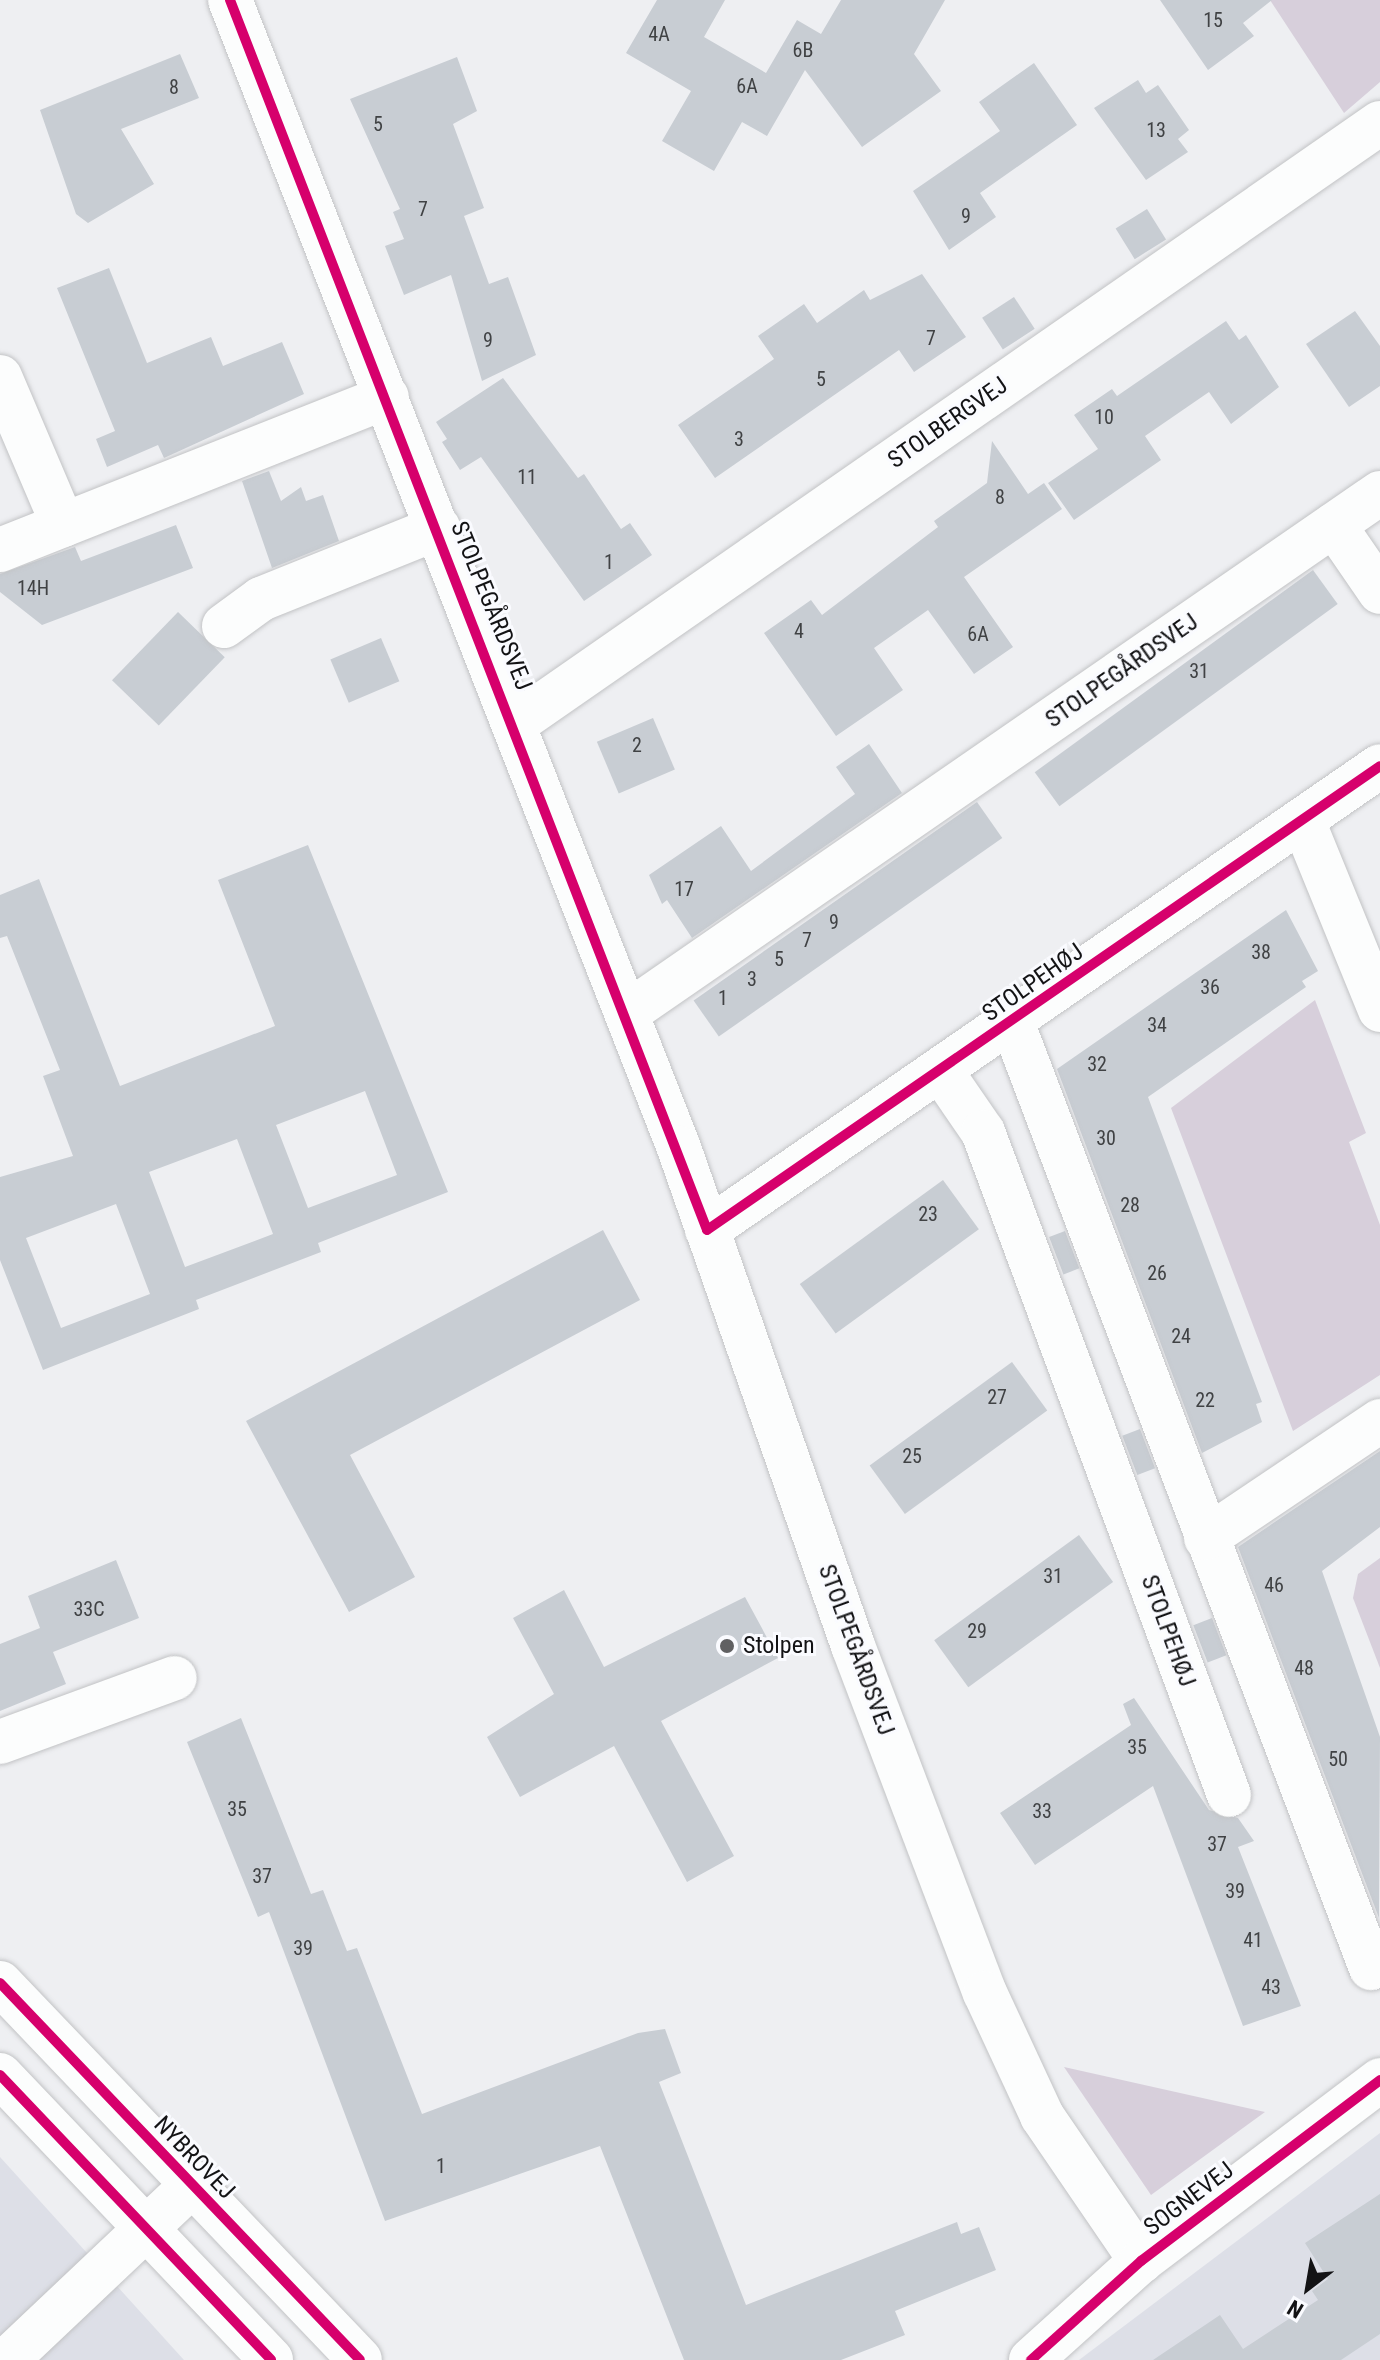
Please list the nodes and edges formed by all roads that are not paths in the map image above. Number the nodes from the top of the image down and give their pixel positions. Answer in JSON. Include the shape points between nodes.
{"nodes":[{"id":1,"x":230,"y":0,"type":"edge"},
{"id":2,"x":1380,"y":123,"type":"edge"},
{"id":3,"x":0,"y":377,"type":"edge"},
{"id":4,"x":387,"y":397,"type":"junction"},
{"id":5,"x":1380,"y":493,"type":"edge"},
{"id":6,"x":63,"y":525,"type":"junction"},
{"id":7,"x":1334,"y":525,"type":"junction"},
{"id":8,"x":438,"y":528,"type":"junction"},
{"id":9,"x":0,"y":550,"type":"edge"},
{"id":10,"x":1380,"y":592,"type":"edge"},
{"id":11,"x":224,"y":626,"type":"dead end"},
{"id":12,"x":516,"y":723,"type":"junction"},
{"id":13,"x":1380,"y":766,"type":"edge"},
{"id":14,"x":1303,"y":821,"type":"junction"},
{"id":15,"x":1380,"y":1010,"type":"edge"},
{"id":16,"x":627,"y":1013,"type":"junction"},
{"id":17,"x":1012,"y":1022,"type":"junction"},
{"id":18,"x":941,"y":1071,"type":"junction"},
{"id":19,"x":707,"y":1230,"type":"junction"},
{"id":20,"x":1380,"y":1421,"type":"edge"},
{"id":21,"x":1206,"y":1538,"type":"junction"},
{"id":22,"x":175,"y":1678,"type":"dead end"},
{"id":23,"x":0,"y":1742,"type":"edge"},
{"id":24,"x":1229,"y":1795,"type":"dead end"},
{"id":25,"x":1371,"y":1968,"type":"dead end"},
{"id":26,"x":0,"y":1983,"type":"edge"},
{"id":27,"x":0,"y":2075,"type":"edge"},
{"id":28,"x":1380,"y":2080,"type":"edge"},
{"id":29,"x":192,"y":2185,"type":"junction"},
{"id":30,"x":148,"y":2233,"type":"junction"},
{"id":31,"x":1141,"y":2261,"type":"junction"},
{"id":32,"x":7,"y":2360,"type":"edge"},
{"id":33,"x":271,"y":2360,"type":"edge"},
{"id":34,"x":360,"y":2360,"type":"edge"},
{"id":35,"x":1031,"y":2360,"type":"edge"}],
"edges":[{"from":1,"to":4,"type":"street","name":"STOLPEGÅRDSVEJ"},
{"from":2,"to":12,"type":"street","name":"STOLBERGVEJ"},
{"from":3,"to":6,"type":"street"},
{"from":4,"to":6,"type":"street"},
{"from":4,"to":8,"type":"street","name":"STOLPEGÅRDSVEJ"},
{"from":5,"to":7,"type":"street","name":"STOLPEGÅRDSVEJ"},
{"from":6,"to":9,"type":"street"},
{"from":7,"to":10,"type":"street"},
{"from":7,"to":16,"type":"street","name":"STOLPEGÅRDSVEJ"},
{"from":8,"to":11,"type":"street","via":[[261,599]]},
{"from":8,"to":12,"type":"street","name":"STOLPEGÅRDSVEJ"},
{"from":12,"to":16,"type":"street","name":"STOLPEGÅRDSVEJ"},
{"from":13,"to":14,"type":"street","name":"STOLPEHØJ"},
{"from":14,"to":15,"type":"street"},
{"from":14,"to":17,"type":"street","name":"STOLPEHØJ"},
{"from":16,"to":19,"type":"street","name":"STOLPEGÅRDSVEJ"},
{"from":17,"to":18,"type":"street","name":"STOLPEHØJ"},
{"from":17,"to":21,"type":"street","name":"STOLPEHØJ"},
{"from":18,"to":19,"type":"street","name":"STOLPEHØJ"},
{"from":18,"to":24,"type":"street","name":"STOLPEHØJ","via":[[983,1132]]},
{"from":19,"to":31,"type":"street","name":"STOLPEGÅRDSVEJ","via":[[985,1993],[1042,2116]]},
{"from":20,"to":21,"type":"street"},
{"from":21,"to":25,"type":"street","name":"STOLPEHØJ"},
{"from":22,"to":23,"type":"street"},
{"from":26,"to":29,"type":"street","name":"NYBROVEJ"},
{"from":27,"to":30,"type":"street"},
{"from":28,"to":31,"type":"street","name":"SOGNEVEJ"},
{"from":29,"to":30,"type":"street"},
{"from":29,"to":34,"type":"street","name":"NYBROVEJ"},
{"from":30,"to":32,"type":"street"},
{"from":30,"to":33,"type":"street"},
{"from":31,"to":35,"type":"street","name":"SOGNEVEJ"}]}
